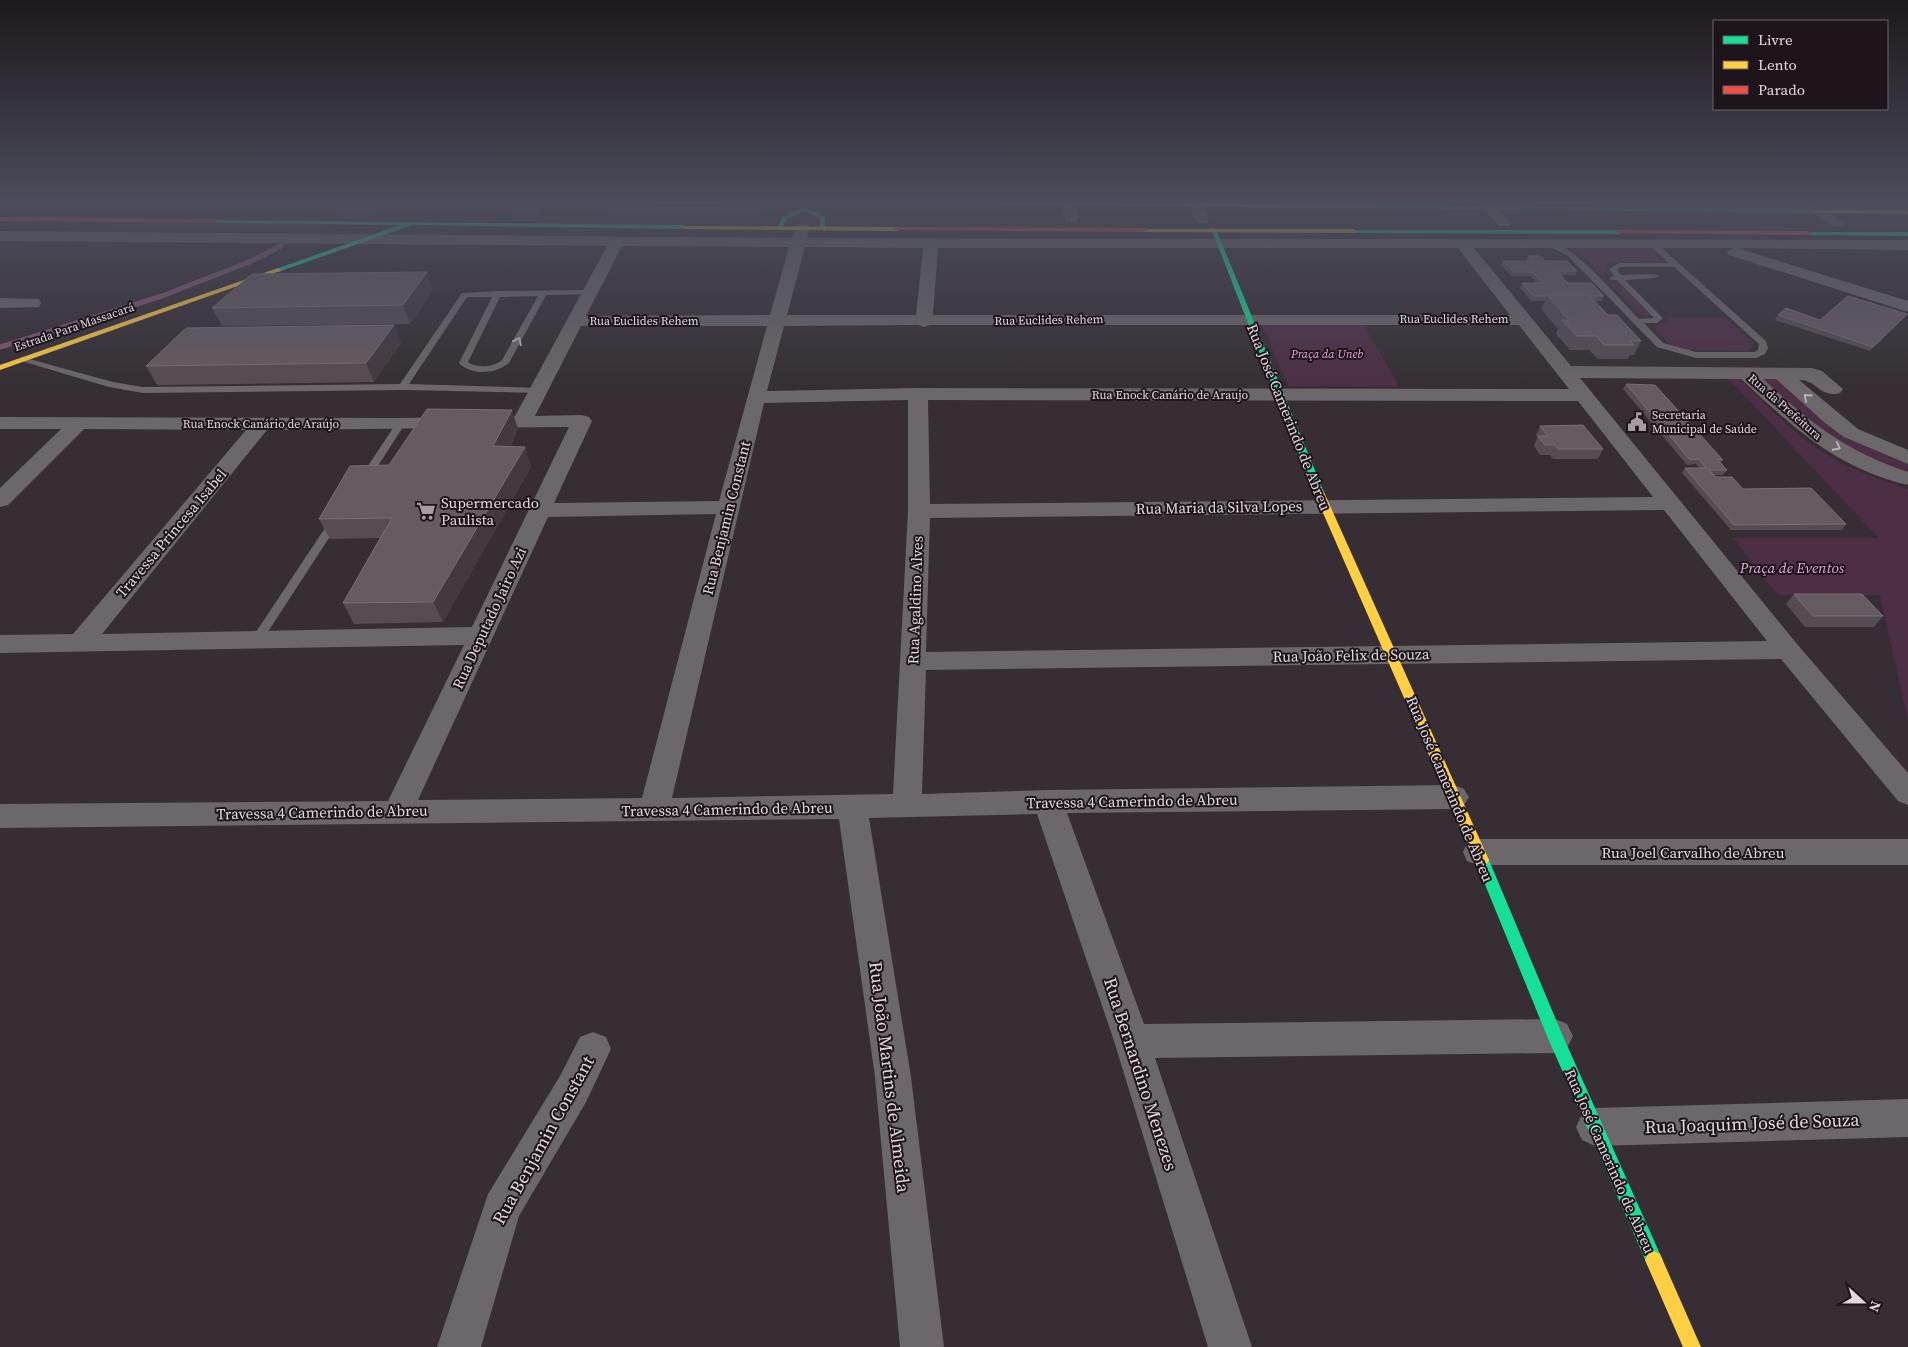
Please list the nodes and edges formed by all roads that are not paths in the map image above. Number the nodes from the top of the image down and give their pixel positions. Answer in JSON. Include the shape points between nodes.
{"nodes":[{"id":1,"x":296,"y":264,"type":"edge"},
{"id":2,"x":604,"y":264,"type":"edge"},
{"id":3,"x":792,"y":264,"type":"edge"},
{"id":4,"x":929,"y":264,"type":"edge"},
{"id":5,"x":1227,"y":264,"type":"edge"},
{"id":6,"x":1479,"y":264,"type":"edge"},
{"id":7,"x":1581,"y":264,"type":"edge"},
{"id":8,"x":1786,"y":264,"type":"edge"},
{"id":9,"x":1676,"y":265,"type":"joint"},
{"id":10,"x":1655,"y":276,"type":"dead end"},
{"id":11,"x":1619,"y":278,"type":"junction"},
{"id":12,"x":1597,"y":280,"type":"junction"},
{"id":13,"x":589,"y":292,"type":"junction"},
{"id":14,"x":543,"y":293,"type":"junction"},
{"id":15,"x":498,"y":294,"type":"junction"},
{"id":16,"x":0,"y":303,"type":"edge"},
{"id":17,"x":33,"y":303,"type":"dead end"},
{"id":18,"x":1908,"y":307,"type":"edge"},
{"id":19,"x":1249,"y":318,"type":"junction"},
{"id":20,"x":1524,"y":320,"type":"junction"},
{"id":21,"x":574,"y":321,"type":"junction"},
{"id":22,"x":777,"y":321,"type":"junction"},
{"id":23,"x":1637,"y":321,"type":"junction"},
{"id":24,"x":924,"y":322,"type":"junction"},
{"id":25,"x":22,"y":360,"type":"junction"},
{"id":26,"x":0,"y":368,"type":"edge"},
{"id":27,"x":1566,"y":372,"type":"junction"},
{"id":28,"x":1745,"y":372,"type":"junction"},
{"id":29,"x":1780,"y":373,"type":"junction"},
{"id":30,"x":403,"y":387,"type":"junction"},
{"id":31,"x":1833,"y":389,"type":"dead end"},
{"id":32,"x":539,"y":390,"type":"junction"},
{"id":33,"x":918,"y":394,"type":"junction"},
{"id":34,"x":1278,"y":395,"type":"junction"},
{"id":35,"x":1584,"y":395,"type":"junction"},
{"id":36,"x":756,"y":397,"type":"junction"},
{"id":37,"x":522,"y":422,"type":"junction"},
{"id":38,"x":0,"y":423,"type":"edge"},
{"id":39,"x":262,"y":423,"type":"junction"},
{"id":40,"x":78,"y":424,"type":"junction"},
{"id":41,"x":400,"y":424,"type":"junction"},
{"id":42,"x":1908,"y":458,"type":"edge"},
{"id":43,"x":1908,"y":479,"type":"edge"},
{"id":44,"x":360,"y":485,"type":"edge"},
{"id":45,"x":0,"y":500,"type":"edge"},
{"id":46,"x":1669,"y":503,"type":"junction"},
{"id":47,"x":1325,"y":506,"type":"junction"},
{"id":48,"x":728,"y":507,"type":"junction"},
{"id":49,"x":344,"y":508,"type":"edge"},
{"id":50,"x":541,"y":510,"type":"junction"},
{"id":51,"x":919,"y":511,"type":"junction"},
{"id":52,"x":479,"y":636,"type":"junction"},
{"id":53,"x":256,"y":641,"type":"junction"},
{"id":54,"x":80,"y":643,"type":"junction"},
{"id":55,"x":0,"y":644,"type":"edge"},
{"id":56,"x":1788,"y":650,"type":"junction"},
{"id":57,"x":1392,"y":655,"type":"junction"},
{"id":58,"x":913,"y":661,"type":"junction"},
{"id":59,"x":1905,"y":786,"type":"edge"},
{"id":60,"x":1454,"y":797,"type":"junction"},
{"id":61,"x":1048,"y":802,"type":"junction"},
{"id":62,"x":907,"y":806,"type":"junction"},
{"id":63,"x":852,"y":807,"type":"junction"},
{"id":64,"x":654,"y":810,"type":"junction"},
{"id":65,"x":398,"y":811,"type":"junction"},
{"id":66,"x":0,"y":816,"type":"edge"},
{"id":67,"x":1478,"y":852,"type":"junction"},
{"id":68,"x":1908,"y":852,"type":"edge"},
{"id":69,"x":1555,"y":1036,"type":"junction"},
{"id":70,"x":1132,"y":1041,"type":"junction"},
{"id":71,"x":593,"y":1049,"type":"dead end"},
{"id":72,"x":1908,"y":1118,"type":"edge"},
{"id":73,"x":1595,"y":1127,"type":"junction"},
{"id":74,"x":460,"y":1347,"type":"edge"},
{"id":75,"x":922,"y":1347,"type":"edge"},
{"id":76,"x":1230,"y":1347,"type":"edge"},
{"id":77,"x":1692,"y":1347,"type":"edge"}],
"edges":[{"from":1,"to":25,"type":"main road","name":"Estrada Para Massacará"},
{"from":2,"to":13,"type":"street"},
{"from":3,"to":22,"type":"street","name":"Rua Benjamin Constant"},
{"from":4,"to":24,"type":"street"},
{"from":5,"to":19,"type":"main road","name":"Rua José Camerindo de Abreu"},
{"from":6,"to":20,"type":"street"},
{"from":7,"to":12,"type":"lane"},
{"from":8,"to":18,"type":"street"},
{"from":9,"to":11,"type":"lane","via":[[1619,266],[1613,270]]},
{"from":9,"to":23,"type":"lane","via":[[1763,343],[1762,352],[1756,355],[1696,356],[1683,353],[1660,345]]},
{"from":10,"to":11,"type":"lane"},
{"from":11,"to":12,"type":"lane"},
{"from":11,"to":23,"type":"lane","via":[[1659,318]]},
{"from":12,"to":23,"type":"lane"},
{"from":13,"to":14,"type":"lane"},
{"from":13,"to":21,"type":"street"},
{"from":14,"to":15,"type":"lane"},
{"from":15,"to":14,"type":"lane","one_way":true,"via":[[463,363],[470,368],[493,368],[506,361]]},
{"from":15,"to":30,"type":"lane","via":[[464,296]]},
{"from":16,"to":17,"type":"street"},
{"from":19,"to":20,"type":"street","name":"Rua Euclides Rehem"},
{"from":19,"to":24,"type":"street","name":"Rua Euclides Rehem"},
{"from":19,"to":34,"type":"main road","name":"Rua José Camerindo de Abreu"},
{"from":20,"to":27,"type":"street"},
{"from":21,"to":22,"type":"street","name":"Rua Euclides Rehem"},
{"from":21,"to":32,"type":"street"},
{"from":22,"to":24,"type":"street","name":"Rua Euclides Rehem"},
{"from":22,"to":36,"type":"street","name":"Rua Benjamin Constant"},
{"from":25,"to":26,"type":"main road","name":"Estrada Para Massacará"},
{"from":25,"to":30,"type":"lane","via":[[112,385],[143,390]]},
{"from":27,"to":28,"type":"street"},
{"from":27,"to":35,"type":"street"},
{"from":28,"to":29,"type":"street"},
{"from":28,"to":43,"type":"street","name":"Rua da Prefeitura","one_way":true,"via":[[1824,441]]},
{"from":29,"to":31,"type":"street","via":[[1812,374]]},
{"from":42,"to":29,"type":"street","name":"Rua da Prefeitura","one_way":true,"via":[[1851,433]]},
{"from":30,"to":32,"type":"lane"},
{"from":32,"to":37,"type":"street"},
{"from":33,"to":34,"type":"street","name":"Rua Enock Canário de Araujo"},
{"from":33,"to":36,"type":"street","name":"Rua Enock Canário de Araujo"},
{"from":33,"to":51,"type":"street","name":"Rua Agaldino Alves"},
{"from":34,"to":35,"type":"street","name":"Rua Enock Canário de Araujo"},
{"from":34,"to":47,"type":"main road","name":"Rua José Camerindo de Abreu"},
{"from":35,"to":46,"type":"street"},
{"from":36,"to":48,"type":"street","name":"Rua Benjamin Constant"},
{"from":37,"to":41,"type":"street","name":"Rua Enock Canário de Araújo"},
{"from":37,"to":50,"type":"street","name":"Rua Deputado Jairo Azi","via":[[582,421]]},
{"from":38,"to":40,"type":"street","name":"Rua Enock Canário de Araújo"},
{"from":39,"to":40,"type":"street","name":"Rua Enock Canário de Araújo"},
{"from":39,"to":41,"type":"street","name":"Rua Enock Canário de Araújo"},
{"from":39,"to":54,"type":"street","name":"Travessa Princesa Isabel"},
{"from":40,"to":45,"type":"street"},
{"from":41,"to":44,"type":"lane"},
{"from":46,"to":47,"type":"street","name":"Rua Maria da Silva Lopes"},
{"from":46,"to":56,"type":"street"},
{"from":47,"to":51,"type":"street","name":"Rua Maria da Silva Lopes"},
{"from":47,"to":57,"type":"main road","name":"Rua José Camerindo de Abreu"},
{"from":48,"to":50,"type":"street"},
{"from":48,"to":64,"type":"street","name":"Rua Benjamin Constant"},
{"from":49,"to":53,"type":"lane"},
{"from":50,"to":52,"type":"street","name":"Rua Deputado Jairo Azi"},
{"from":51,"to":58,"type":"street","name":"Rua Agaldino Alves"},
{"from":52,"to":53,"type":"street"},
{"from":52,"to":65,"type":"street","name":"Rua Deputado Jairo Azi"},
{"from":53,"to":54,"type":"street"},
{"from":54,"to":55,"type":"street"},
{"from":56,"to":57,"type":"street","name":"Rua João Felix de Souza"},
{"from":56,"to":59,"type":"street"},
{"from":57,"to":58,"type":"street","name":"Rua João Felix de Souza"},
{"from":57,"to":60,"type":"main road","name":"Rua José Camerindo de Abreu"},
{"from":58,"to":62,"type":"street","name":"Rua Agaldino Alves"},
{"from":60,"to":61,"type":"street","name":"Travessa 4 Camerindo de Abreu"},
{"from":60,"to":67,"type":"main road","name":"Rua José Camerindo de Abreu"},
{"from":61,"to":62,"type":"street","name":"Travessa 4 Camerindo de Abreu"},
{"from":61,"to":70,"type":"street","name":"Rua Bernardino Menezes"},
{"from":62,"to":63,"type":"street","name":"Travessa 4 Camerindo de Abreu"},
{"from":63,"to":64,"type":"street","name":"Travessa 4 Camerindo de Abreu"},
{"from":63,"to":75,"type":"street","name":"Rua João Martins de Almeida","via":[[893,1077]]},
{"from":64,"to":65,"type":"street","name":"Travessa 4 Camerindo de Abreu"},
{"from":65,"to":66,"type":"street","name":"Travessa 4 Camerindo de Abreu"},
{"from":67,"to":68,"type":"street","name":"Rua Joel Carvalho de Abreu"},
{"from":67,"to":69,"type":"main road","name":"Rua José Camerindo de Abreu"},
{"from":69,"to":70,"type":"street"},
{"from":69,"to":73,"type":"main road","name":"Rua José Camerindo de Abreu"},
{"from":70,"to":76,"type":"street","name":"Rua Bernardino Menezes"},
{"from":71,"to":74,"type":"street","name":"Rua Benjamin Constant","via":[[573,1089],[502,1208]]},
{"from":72,"to":73,"type":"street","name":"Rua Joaquim José de Souza"},
{"from":73,"to":77,"type":"main road","name":"Rua José Camerindo de Abreu"}]}
